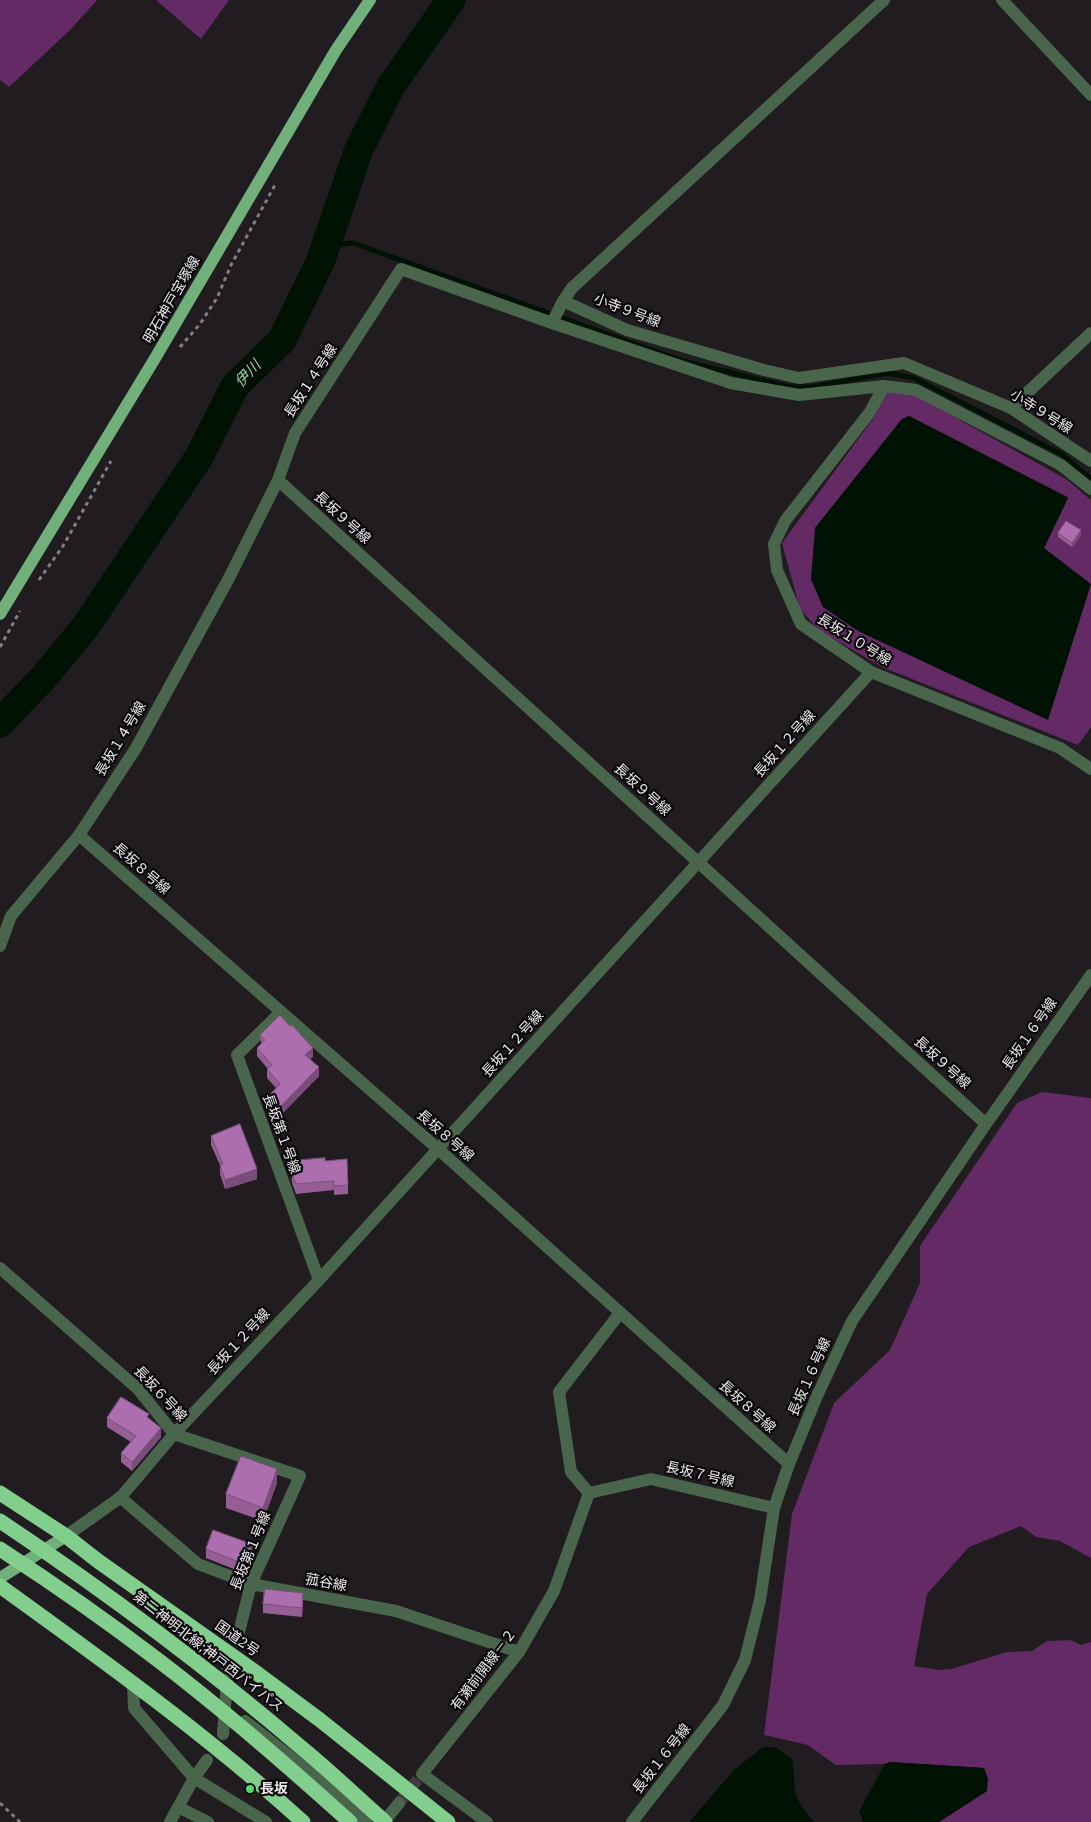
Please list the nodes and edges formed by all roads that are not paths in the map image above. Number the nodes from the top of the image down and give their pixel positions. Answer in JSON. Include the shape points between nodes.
{"nodes":[{"id":1,"x":370,"y":0,"type":"edge"},
{"id":2,"x":884,"y":0,"type":"edge"},
{"id":3,"x":1002,"y":0,"type":"edge"},
{"id":4,"x":1091,"y":95,"type":"edge"},
{"id":5,"x":562,"y":304,"type":"junction"},
{"id":6,"x":553,"y":321,"type":"junction"},
{"id":7,"x":1091,"y":334,"type":"edge"},
{"id":8,"x":884,"y":386,"type":"junction"},
{"id":9,"x":1010,"y":408,"type":"junction"},
{"id":10,"x":1091,"y":461,"type":"edge"},
{"id":11,"x":278,"y":480,"type":"junction"},
{"id":12,"x":1091,"y":489,"type":"edge"},
{"id":13,"x":0,"y":614,"type":"edge"},
{"id":14,"x":871,"y":672,"type":"junction"},
{"id":15,"x":1091,"y":769,"type":"edge"},
{"id":16,"x":79,"y":835,"type":"junction"},
{"id":17,"x":699,"y":862,"type":"junction"},
{"id":18,"x":0,"y":946,"type":"edge"},
{"id":19,"x":1091,"y":975,"type":"edge"},
{"id":20,"x":281,"y":1012,"type":"junction"},
{"id":21,"x":986,"y":1124,"type":"junction"},
{"id":22,"x":438,"y":1149,"type":"junction"},
{"id":23,"x":0,"y":1268,"type":"edge"},
{"id":24,"x":319,"y":1280,"type":"junction"},
{"id":25,"x":620,"y":1313,"type":"junction"},
{"id":26,"x":174,"y":1434,"type":"junction"},
{"id":27,"x":789,"y":1464,"type":"junction"},
{"id":28,"x":300,"y":1476,"type":"joint"},
{"id":29,"x":589,"y":1492,"type":"junction"},
{"id":30,"x":0,"y":1493,"type":"edge"},
{"id":31,"x":120,"y":1497,"type":"junction"},
{"id":32,"x":774,"y":1508,"type":"junction"},
{"id":33,"x":0,"y":1521,"type":"edge"},
{"id":34,"x":66,"y":1536,"type":"junction"},
{"id":35,"x":0,"y":1548,"type":"edge"},
{"id":36,"x":0,"y":1578,"type":"edge"},
{"id":37,"x":251,"y":1584,"type":"junction"},
{"id":38,"x":0,"y":1586,"type":"edge"},
{"id":39,"x":237,"y":1640,"type":"dead end"},
{"id":40,"x":519,"y":1652,"type":"junction"},
{"id":41,"x":228,"y":1666,"type":"dead end"},
{"id":42,"x":133,"y":1682,"type":"junction"},
{"id":43,"x":225,"y":1705,"type":"junction"},
{"id":44,"x":223,"y":1734,"type":"dead end"},
{"id":45,"x":207,"y":1760,"type":"dead end"},
{"id":46,"x":194,"y":1778,"type":"junction"},
{"id":47,"x":399,"y":1803,"type":"tunnel mouth"},
{"id":48,"x":178,"y":1807,"type":"junction"},
{"id":49,"x":170,"y":1822,"type":"edge"},
{"id":50,"x":208,"y":1822,"type":"edge"},
{"id":51,"x":266,"y":1822,"type":"edge"},
{"id":52,"x":303,"y":1822,"type":"edge"},
{"id":53,"x":350,"y":1822,"type":"edge"},
{"id":54,"x":366,"y":1822,"type":"edge"},
{"id":55,"x":384,"y":1822,"type":"edge"},
{"id":56,"x":448,"y":1822,"type":"edge"},
{"id":57,"x":487,"y":1822,"type":"edge"},
{"id":58,"x":632,"y":1822,"type":"edge"}],
"edges":[{"from":1,"to":13,"type":"main road","name":"明石神戸宝塚線","via":[[336,50]]},
{"from":2,"to":5,"type":"street","name":"小寺９号線","via":[[572,288]]},
{"from":3,"to":4,"type":"street"},
{"from":5,"to":6,"type":"street"},
{"from":5,"to":9,"type":"street","name":"小寺９号線","via":[[627,330],[799,378],[904,363]]},
{"from":6,"to":8,"type":"street","name":"長坂１４号線","via":[[731,383],[799,395]]},
{"from":6,"to":11,"type":"street","name":"長坂１４号線","via":[[401,269],[295,432]]},
{"from":7,"to":9,"type":"street"},
{"from":8,"to":12,"type":"street","name":"長坂１４号線","via":[[916,390],[1061,465]]},
{"from":8,"to":14,"type":"street","name":"長坂１０号線","via":[[870,412],[786,521],[774,544],[777,570],[801,624]]},
{"from":9,"to":10,"type":"street","name":"小寺９号線"},
{"from":11,"to":16,"type":"street","name":"長坂１４号線","via":[[229,578],[140,739]]},
{"from":11,"to":17,"type":"street","name":"長坂９号線"},
{"from":14,"to":15,"type":"street","name":"長坂１０号線","via":[[1060,748]]},
{"from":14,"to":17,"type":"street","name":"長坂１２号線"},
{"from":16,"to":18,"type":"street","name":"長坂１４号線","via":[[12,916]]},
{"from":16,"to":20,"type":"street","name":"長坂８号線"},
{"from":17,"to":21,"type":"street","name":"長坂９号線"},
{"from":17,"to":22,"type":"street","name":"長坂１２号線"},
{"from":19,"to":21,"type":"street","name":"長坂１６号線"},
{"from":20,"to":22,"type":"street","name":"長坂８号線"},
{"from":20,"to":24,"type":"street","name":"長坂第１号線","via":[[237,1055]]},
{"from":21,"to":27,"type":"street","name":"長坂１６号線","via":[[852,1321]]},
{"from":22,"to":24,"type":"street","name":"長坂１２号線"},
{"from":22,"to":25,"type":"street","name":"長坂８号線"},
{"from":23,"to":26,"type":"street","name":"長坂６号線","via":[[138,1389]]},
{"from":24,"to":26,"type":"street","name":"長坂１２号線"},
{"from":25,"to":27,"type":"street","name":"長坂８号線"},
{"from":25,"to":29,"type":"street","via":[[559,1392],[571,1472]]},
{"from":26,"to":28,"type":"street","name":"長坂６号線"},
{"from":26,"to":31,"type":"street","name":"長坂１２号線"},
{"from":27,"to":32,"type":"street","name":"長坂１６号線"},
{"from":28,"to":37,"type":"street","name":"長坂第１号線"},
{"from":29,"to":32,"type":"street","name":"長坂７号線","via":[[650,1479]]},
{"from":29,"to":40,"type":"street","name":"有瀬前開線－２","via":[[554,1591]]},
{"from":30,"to":34,"type":"highway","name":"国道2号"},
{"from":31,"to":34,"type":"street","name":"長坂１２号線"},
{"from":31,"to":37,"type":"street","name":"菰谷線","via":[[198,1564]]},
{"from":32,"to":58,"type":"street","name":"長坂１６号線","via":[[760,1600],[745,1660],[723,1705]]},
{"from":33,"to":55,"type":"highway","name":"第二神明北線;神戸西バイパス","bridge":true,"via":[[170,1641],[304,1749]]},
{"from":34,"to":36,"type":"main road"},
{"from":34,"to":56,"type":"highway","name":"国道2号","via":[[312,1714]]},
{"from":35,"to":53,"type":"highway","bridge":true,"via":[[159,1661],[292,1769]]},
{"from":37,"to":39,"type":"street","name":"長坂第１号線"},
{"from":37,"to":40,"type":"street","name":"菰谷線","via":[[396,1611]]},
{"from":38,"to":42,"type":"highway"},
{"from":40,"to":57,"type":"street","name":"有瀬前開線－２","via":[[422,1774]]},
{"from":41,"to":43,"type":"street"},
{"from":42,"to":46,"type":"street","via":[[134,1708]]},
{"from":42,"to":52,"type":"highway","via":[[203,1736]]},
{"from":43,"to":44,"type":"street"},
{"from":43,"to":54,"type":"street","via":[[325,1784]]},
{"from":45,"to":46,"type":"street"},
{"from":46,"to":48,"type":"street"},
{"from":46,"to":51,"type":"street"},
{"from":47,"to":55,"type":"street"},
{"from":48,"to":49,"type":"street"},
{"from":48,"to":50,"type":"street"}]}
